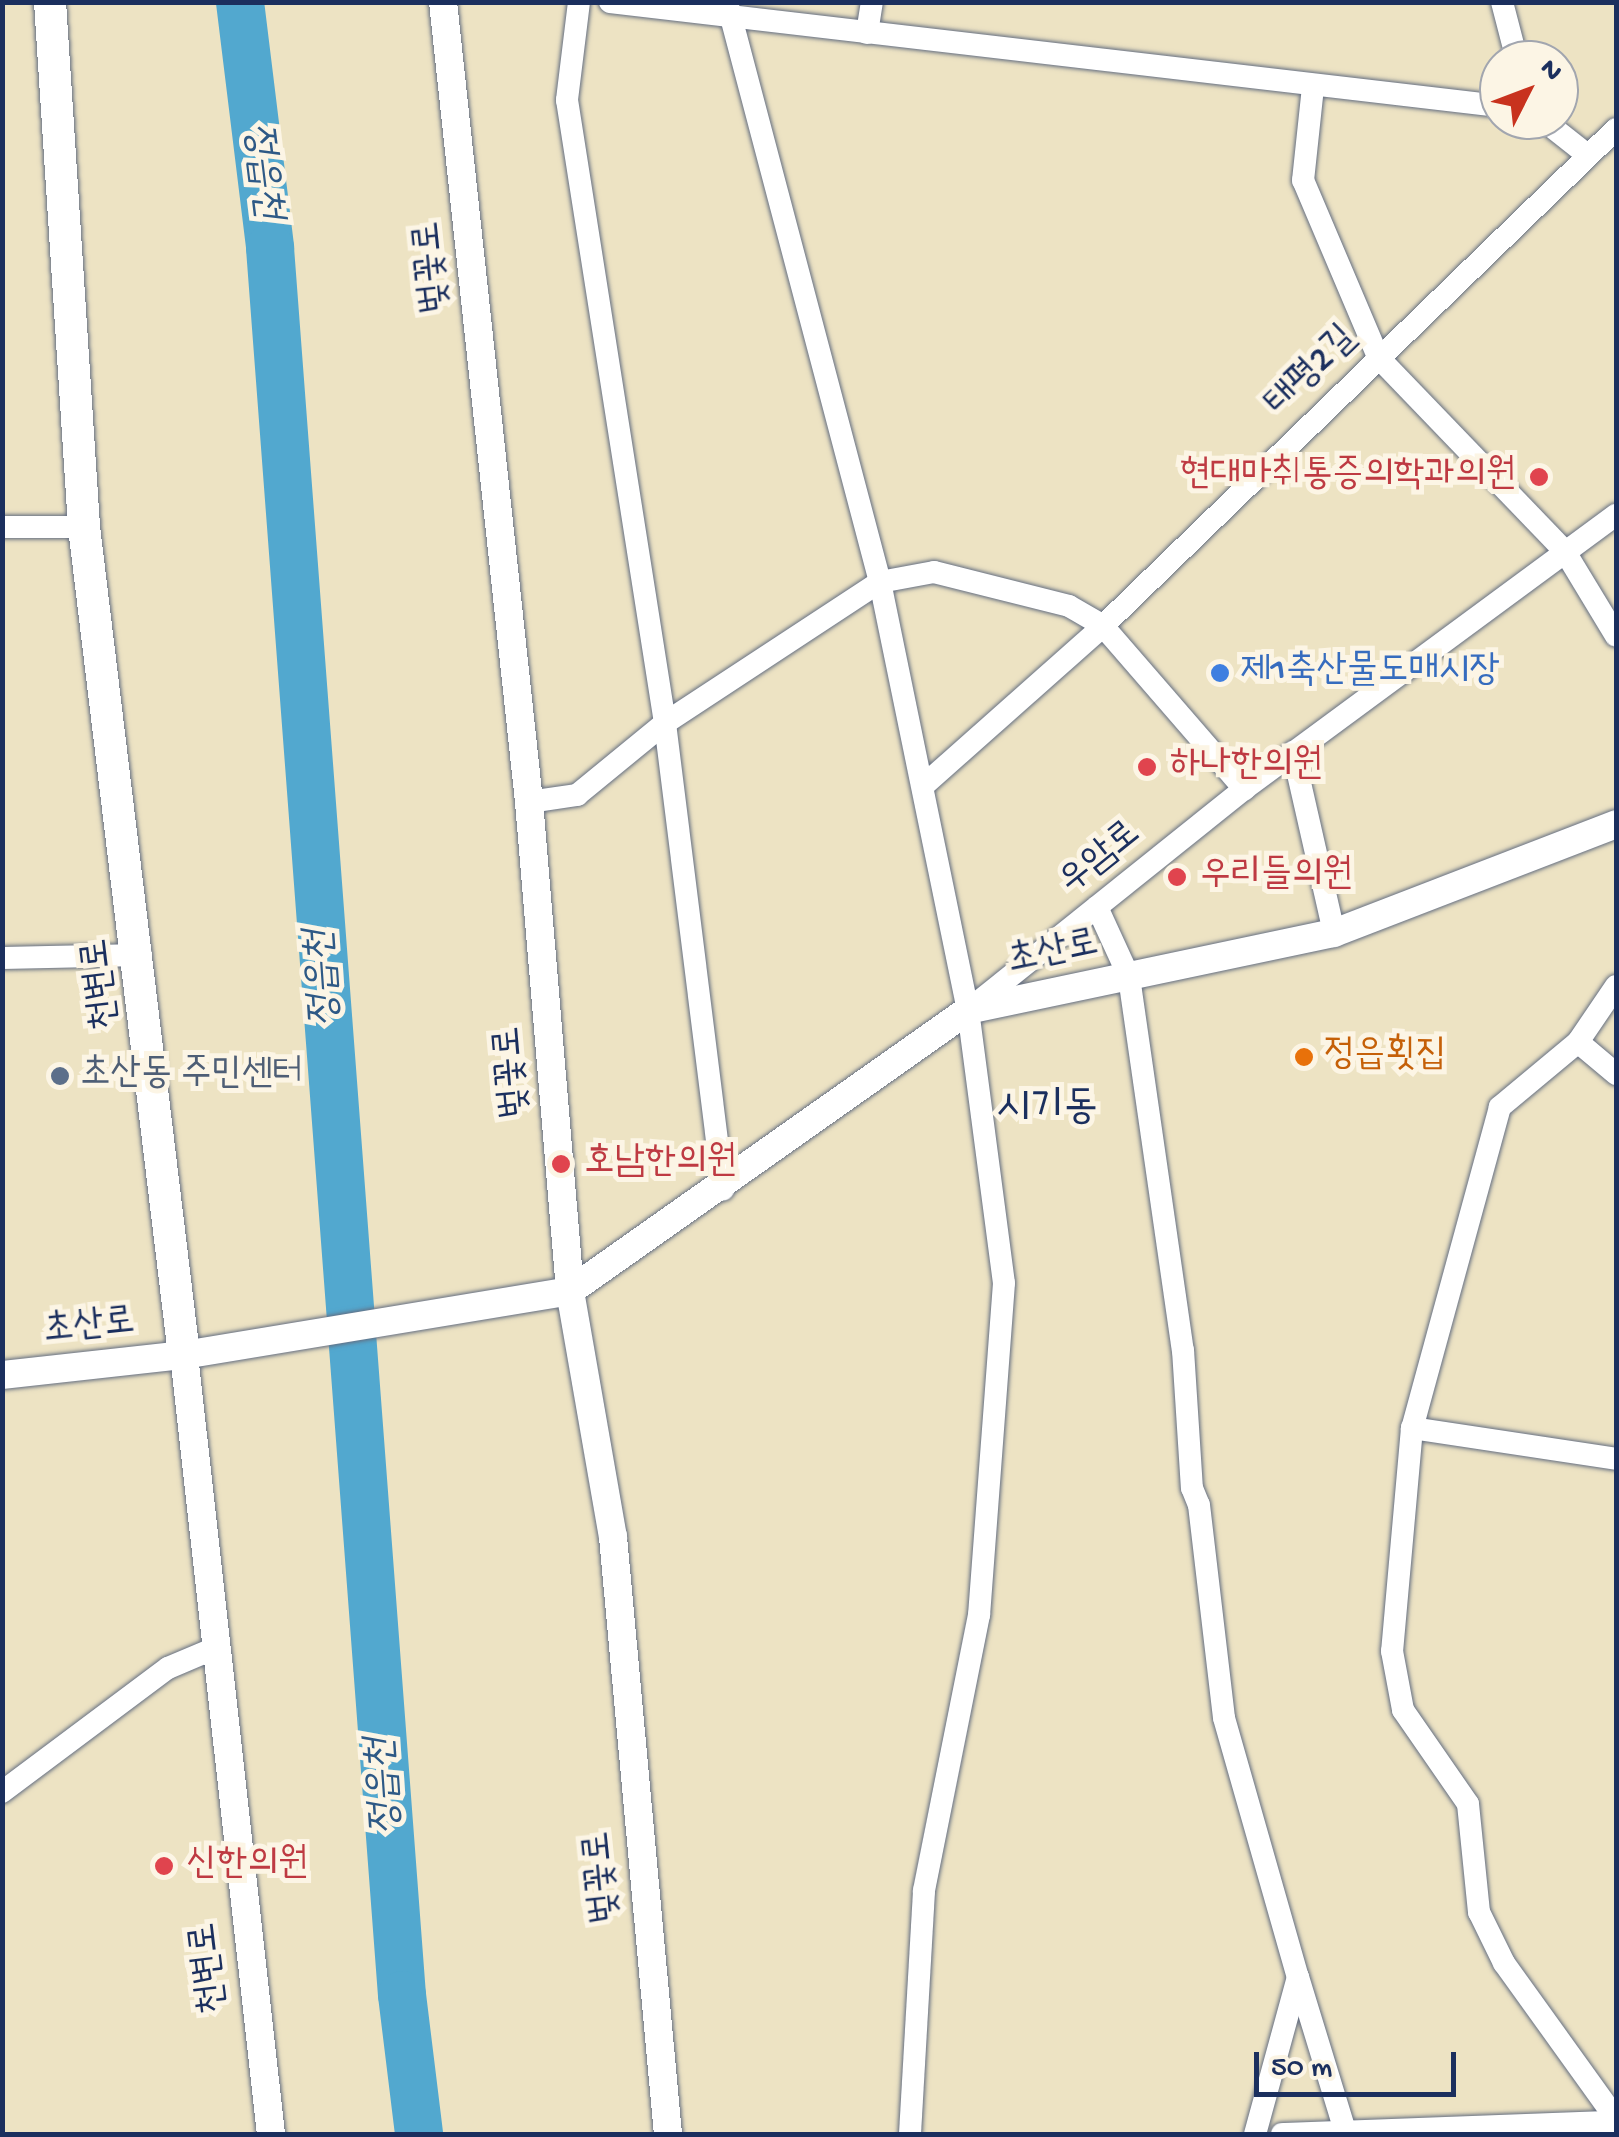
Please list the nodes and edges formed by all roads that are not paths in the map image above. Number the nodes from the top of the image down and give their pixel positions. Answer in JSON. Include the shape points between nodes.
{"nodes":[{"id":1,"x":50,"y":2,"type":"edge"},
{"id":2,"x":443,"y":2,"type":"edge"},
{"id":3,"x":579,"y":2,"type":"edge"},
{"id":4,"x":610,"y":2,"type":"edge"},
{"id":5,"x":872,"y":2,"type":"edge"},
{"id":6,"x":1502,"y":2,"type":"edge"},
{"id":7,"x":731,"y":9,"type":"edge"},
{"id":8,"x":868,"y":33,"type":"junction"},
{"id":9,"x":1512,"y":40,"type":"edge"},
{"id":10,"x":1313,"y":87,"type":"junction"},
{"id":11,"x":1479,"y":104,"type":"edge"},
{"id":12,"x":1616,"y":129,"type":"edge"},
{"id":13,"x":1568,"y":140,"type":"edge"},
{"id":14,"x":1585,"y":154,"type":"junction"},
{"id":15,"x":1378,"y":357,"type":"junction"},
{"id":16,"x":1616,"y":515,"type":"edge"},
{"id":17,"x":2,"y":527,"type":"edge"},
{"id":18,"x":84,"y":527,"type":"junction"},
{"id":19,"x":1564,"y":550,"type":"junction"},
{"id":20,"x":880,"y":582,"type":"junction"},
{"id":21,"x":1103,"y":626,"type":"junction"},
{"id":22,"x":1616,"y":636,"type":"edge"},
{"id":23,"x":664,"y":723,"type":"junction"},
{"id":24,"x":1293,"y":752,"type":"junction"},
{"id":25,"x":924,"y":786,"type":"junction"},
{"id":26,"x":1244,"y":790,"type":"junction"},
{"id":27,"x":528,"y":802,"type":"junction"},
{"id":28,"x":1616,"y":824,"type":"edge"},
{"id":29,"x":1098,"y":907,"type":"junction"},
{"id":30,"x":1334,"y":933,"type":"junction"},
{"id":31,"x":141,"y":955,"type":"junction"},
{"id":32,"x":2,"y":958,"type":"edge"},
{"id":33,"x":1129,"y":976,"type":"junction"},
{"id":34,"x":1616,"y":986,"type":"edge"},
{"id":35,"x":968,"y":1010,"type":"junction"},
{"id":36,"x":1578,"y":1042,"type":"junction"},
{"id":37,"x":1616,"y":1074,"type":"edge"},
{"id":38,"x":723,"y":1189,"type":"junction"},
{"id":39,"x":570,"y":1291,"type":"junction"},
{"id":40,"x":184,"y":1355,"type":"junction"},
{"id":41,"x":2,"y":1375,"type":"edge"},
{"id":42,"x":1412,"y":1428,"type":"junction"},
{"id":43,"x":1616,"y":1459,"type":"edge"},
{"id":44,"x":213,"y":1649,"type":"junction"},
{"id":45,"x":2,"y":1792,"type":"edge"},
{"id":46,"x":1298,"y":1976,"type":"junction"},
{"id":47,"x":1616,"y":2121,"type":"edge"},
{"id":48,"x":1346,"y":2133,"type":"edge"},
{"id":49,"x":271,"y":2134,"type":"edge"},
{"id":50,"x":668,"y":2134,"type":"edge"},
{"id":51,"x":910,"y":2134,"type":"edge"},
{"id":52,"x":1255,"y":2134,"type":"edge"},
{"id":53,"x":1282,"y":2134,"type":"edge"}],
"edges":[{"from":1,"to":18,"type":"main road","name":"천변로"},
{"from":2,"to":27,"type":"street","name":"벚꽃로"},
{"from":3,"to":23,"type":"street","via":[[568,100]]},
{"from":4,"to":7,"type":"street"},
{"from":5,"to":8,"type":"street"},
{"from":6,"to":9,"type":"street"},
{"from":7,"to":8,"type":"street"},
{"from":7,"to":20,"type":"street"},
{"from":8,"to":10,"type":"street"},
{"from":10,"to":11,"type":"street"},
{"from":10,"to":15,"type":"street","via":[[1303,180]]},
{"from":12,"to":14,"type":"street","name":"태평2길"},
{"from":13,"to":14,"type":"street"},
{"from":14,"to":15,"type":"street","name":"태평2길"},
{"from":15,"to":19,"type":"street"},
{"from":15,"to":21,"type":"street","name":"태평2길"},
{"from":16,"to":19,"type":"street","name":"우암로"},
{"from":17,"to":18,"type":"street"},
{"from":18,"to":31,"type":"main road","name":"천변로"},
{"from":19,"to":22,"type":"street"},
{"from":19,"to":24,"type":"street","name":"우암로"},
{"from":20,"to":21,"type":"street","via":[[934,572],[1069,606]]},
{"from":20,"to":23,"type":"street"},
{"from":20,"to":25,"type":"street"},
{"from":21,"to":25,"type":"street","name":"태평2길"},
{"from":21,"to":26,"type":"street"},
{"from":23,"to":27,"type":"street","via":[[576,795]]},
{"from":23,"to":38,"type":"street"},
{"from":24,"to":26,"type":"street","name":"우암로"},
{"from":24,"to":30,"type":"street"},
{"from":25,"to":35,"type":"street"},
{"from":26,"to":29,"type":"street","name":"우암로"},
{"from":27,"to":39,"type":"street","name":"벚꽃로"},
{"from":28,"to":30,"type":"street","name":"초산로"},
{"from":29,"to":33,"type":"street"},
{"from":29,"to":35,"type":"street","name":"우암로"},
{"from":30,"to":33,"type":"street","name":"초산로"},
{"from":31,"to":32,"type":"street"},
{"from":31,"to":40,"type":"main road","name":"천변로"},
{"from":33,"to":35,"type":"street","name":"초산로"},
{"from":33,"to":46,"type":"street","via":[[1183,1350],[1192,1488],[1224,1718]]},
{"from":34,"to":36,"type":"street"},
{"from":35,"to":38,"type":"street","name":"초산로"},
{"from":35,"to":51,"type":"street","via":[[1004,1284],[979,1615],[924,1891]]},
{"from":36,"to":37,"type":"street"},
{"from":36,"to":42,"type":"street","via":[[1500,1108]]},
{"from":38,"to":39,"type":"street","name":"초산로"},
{"from":39,"to":40,"type":"street","name":"초산로"},
{"from":39,"to":50,"type":"street","name":"벚꽃로","via":[[613,1537]]},
{"from":40,"to":41,"type":"street","name":"초산로"},
{"from":40,"to":44,"type":"street","name":"천변로"},
{"from":42,"to":43,"type":"street"},
{"from":42,"to":47,"type":"street","via":[[1392,1651],[1404,1710],[1468,1804],[1479,1912],[1504,1963]]},
{"from":44,"to":45,"type":"street","via":[[168,1668]]},
{"from":44,"to":49,"type":"street","name":"천변로"},
{"from":46,"to":48,"type":"street"},
{"from":46,"to":52,"type":"street"},
{"from":47,"to":48,"type":"street"},
{"from":48,"to":53,"type":"street"}]}
